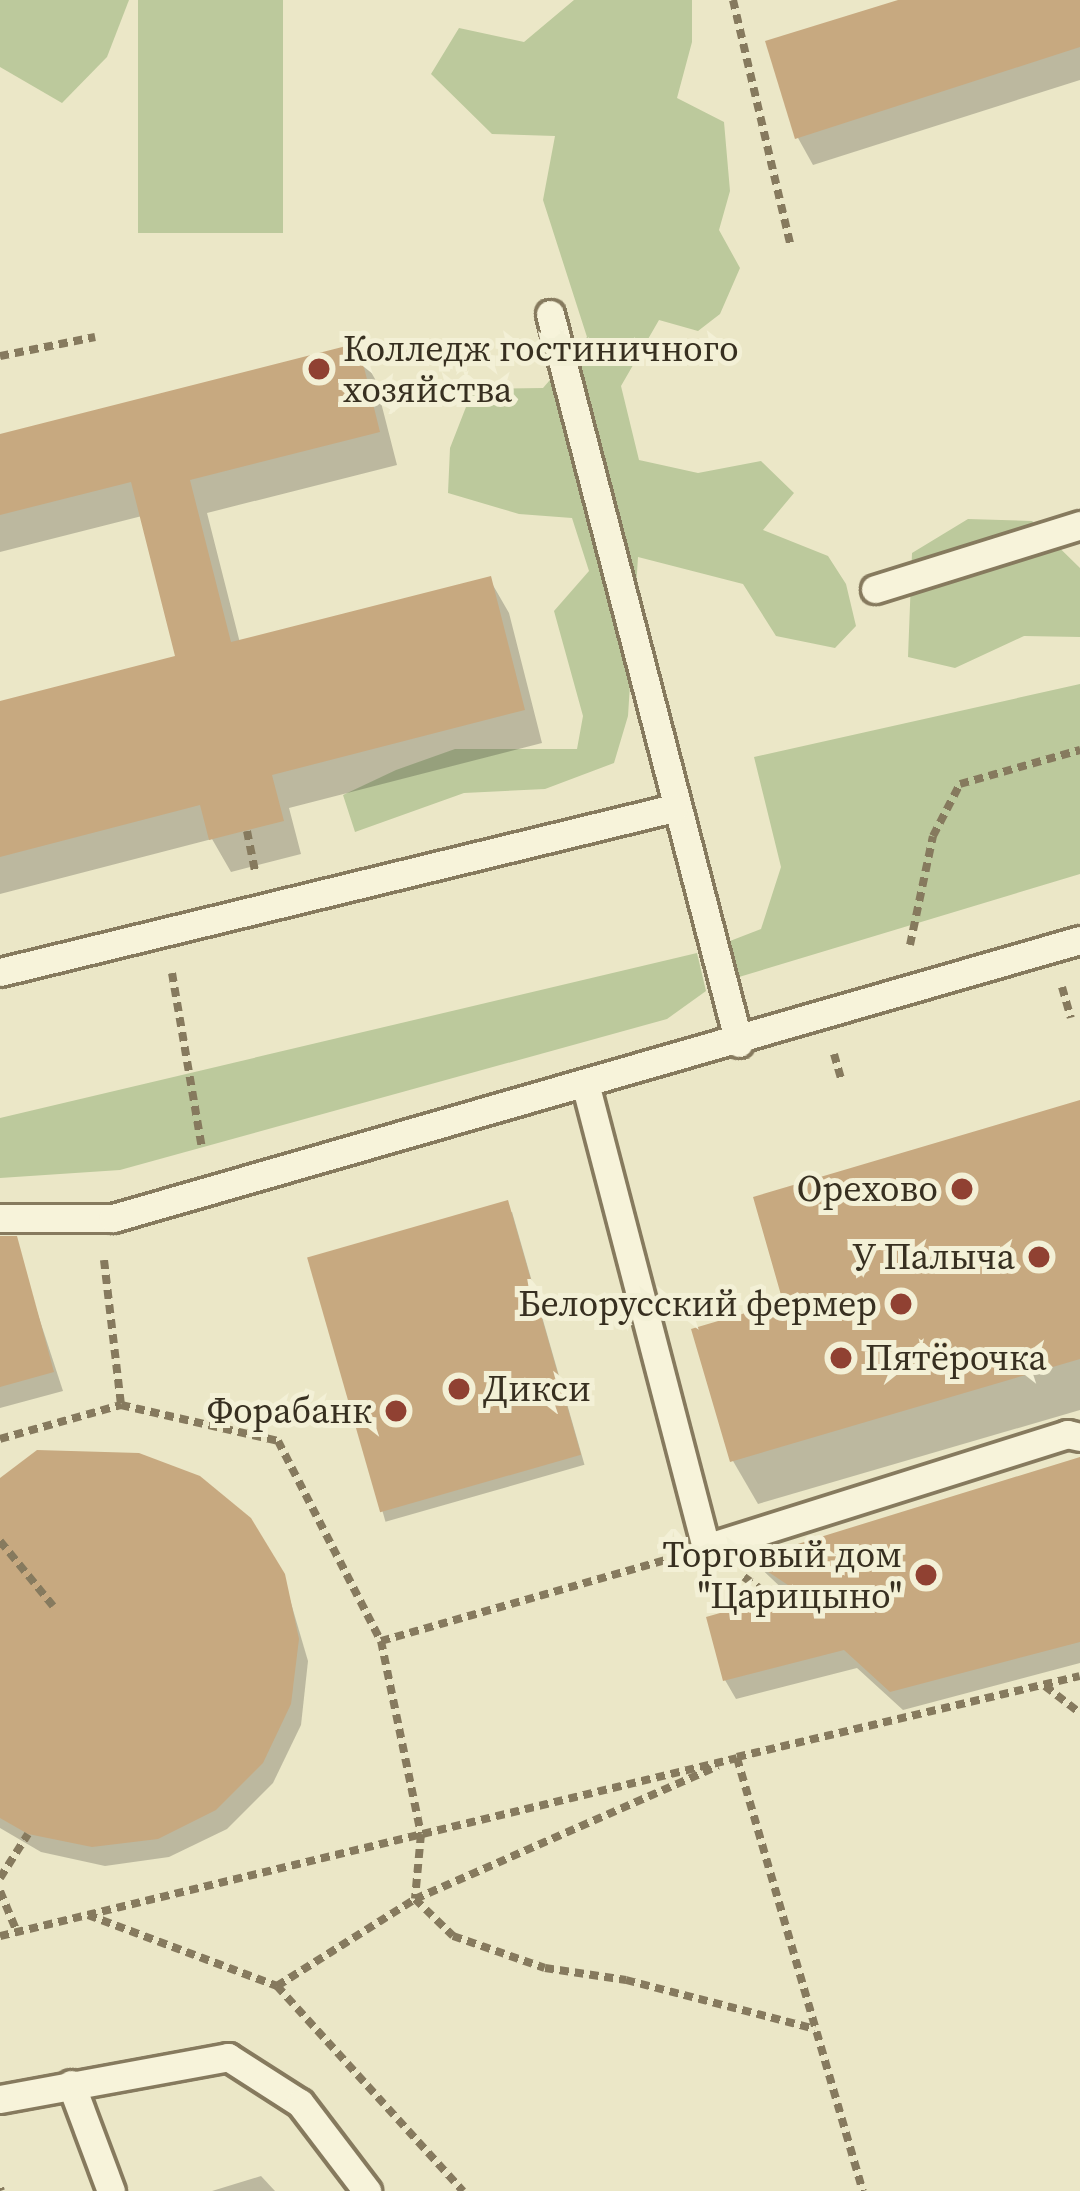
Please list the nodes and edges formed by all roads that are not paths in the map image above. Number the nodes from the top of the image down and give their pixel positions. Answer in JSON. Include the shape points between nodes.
{"nodes":[{"id":1,"x":550,"y":314,"type":"dead end"},
{"id":2,"x":1080,"y":526,"type":"edge"},
{"id":3,"x":875,"y":589,"type":"dead end"},
{"id":4,"x":674,"y":808,"type":"junction"},
{"id":5,"x":1080,"y":940,"type":"edge"},
{"id":6,"x":0,"y":972,"type":"edge"},
{"id":7,"x":739,"y":1042,"type":"junction"},
{"id":8,"x":586,"y":1087,"type":"junction"},
{"id":9,"x":0,"y":1218,"type":"edge"},
{"id":10,"x":1080,"y":1437,"type":"edge"},
{"id":11,"x":71,"y":2084,"type":"junction"},
{"id":12,"x":0,"y":2099,"type":"edge"},
{"id":13,"x":111,"y":2191,"type":"edge"},
{"id":14,"x":367,"y":2191,"type":"edge"}],
"edges":[{"from":1,"to":4,"type":"lane"},
{"from":2,"to":3,"type":"lane"},
{"from":4,"to":6,"type":"lane"},
{"from":4,"to":7,"type":"lane"},
{"from":5,"to":7,"type":"lane"},
{"from":7,"to":8,"type":"lane"},
{"from":8,"to":9,"type":"lane","via":[[113,1218]]},
{"from":8,"to":10,"type":"lane","via":[[706,1548],[1067,1434]]},
{"from":11,"to":12,"type":"lane"},
{"from":11,"to":13,"type":"lane"},
{"from":11,"to":14,"type":"lane","via":[[228,2057],[300,2103]]}]}
